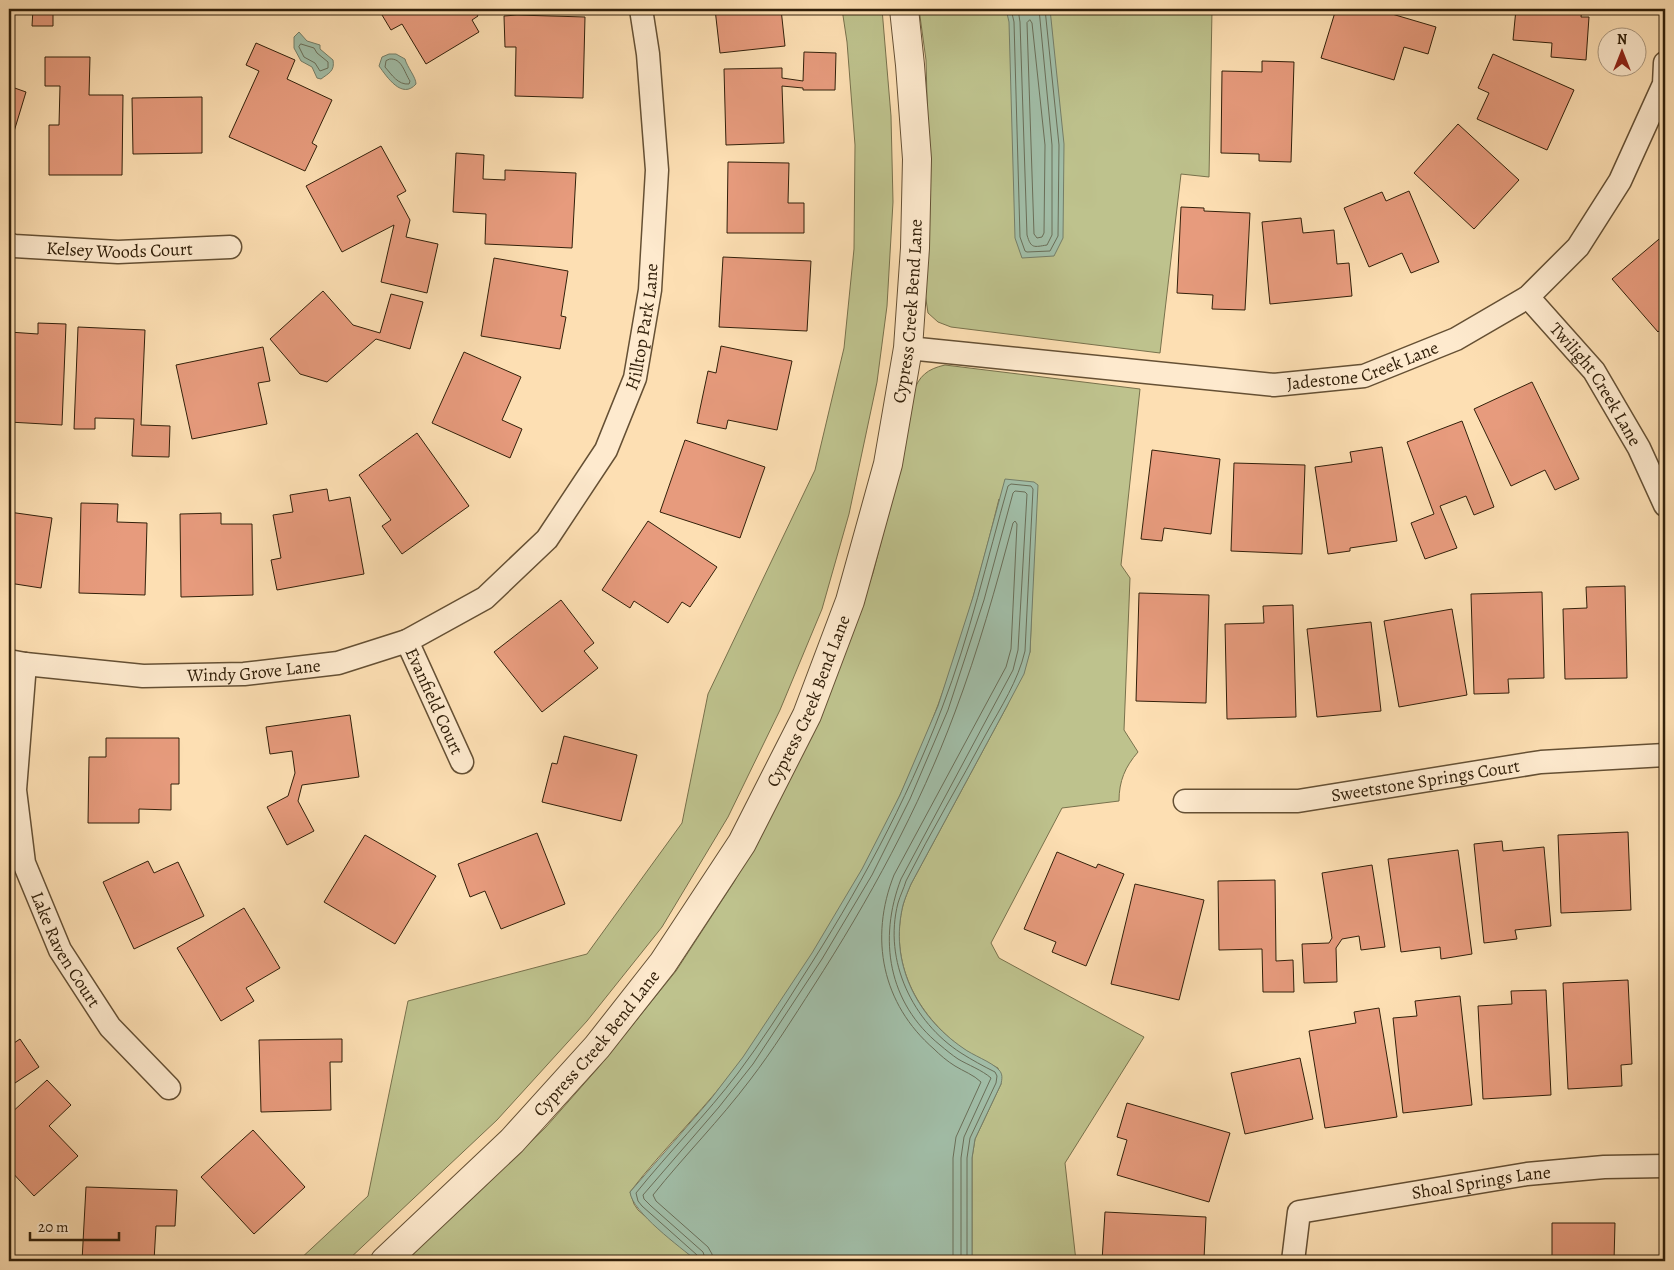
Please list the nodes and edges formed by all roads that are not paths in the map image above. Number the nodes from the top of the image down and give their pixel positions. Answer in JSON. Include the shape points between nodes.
{"nodes":[{"id":1,"x":641,"y":9,"type":"edge"},
{"id":2,"x":904,"y":9,"type":"edge"},
{"id":3,"x":1665,"y":63,"type":"edge"},
{"id":4,"x":9,"y":244,"type":"edge"},
{"id":5,"x":230,"y":247,"type":"dead end"},
{"id":6,"x":1528,"y":298,"type":"junction"},
{"id":7,"x":908,"y":348,"type":"junction"},
{"id":8,"x":1665,"y":505,"type":"edge"},
{"id":9,"x":485,"y":598,"type":"joint"},
{"id":10,"x":407,"y":641,"type":"junction"},
{"id":11,"x":17,"y":663,"type":"edge"},
{"id":12,"x":1665,"y":755,"type":"edge"},
{"id":13,"x":462,"y":762,"type":"dead end"},
{"id":14,"x":1185,"y":801,"type":"dead end"},
{"id":15,"x":169,"y":1088,"type":"dead end"},
{"id":16,"x":1665,"y":1166,"type":"edge"},
{"id":17,"x":385,"y":1261,"type":"edge"},
{"id":18,"x":1292,"y":1261,"type":"edge"}],
"edges":[{"from":1,"to":9,"type":"street","name":"Hilltop Park Lane","via":[[648,54],[657,170],[650,290],[635,378],[606,450],[547,539]]},
{"from":2,"to":7,"type":"street","name":"Cypress Creek Bend Lane","via":[[917,159]]},
{"from":3,"to":6,"type":"street","name":"Jadestone Creek Lane","via":[[1664,84],[1620,181],[1578,247]]},
{"from":4,"to":5,"type":"street","name":"Kelsey Woods Court","via":[[118,252]]},
{"from":6,"to":7,"type":"street","name":"Jadestone Creek Lane","via":[[1456,340],[1364,376],[1274,385]]},
{"from":6,"to":8,"type":"street","name":"Twilight Creek Lane","via":[[1594,371],[1639,448]]},
{"from":7,"to":17,"type":"street","name":"Cypress Creek Bend Lane","via":[[888,464],[850,601],[807,715],[742,843],[663,963],[597,1047],[512,1141]]},
{"from":9,"to":10,"type":"street","name":"Windy Grove Lane"},
{"from":10,"to":11,"type":"street","name":"Windy Grove Lane","via":[[338,663],[244,674],[144,676]]},
{"from":10,"to":13,"type":"street","name":"Evanfield Court"},
{"from":11,"to":15,"type":"street","name":"Lake Raven Court","via":[[15,790],[24,863],[60,950],[105,1020]]},
{"from":12,"to":14,"type":"street","name":"Sweetstone Springs Court","via":[[1541,762],[1298,801]]},
{"from":16,"to":18,"type":"street","name":"Shoal Springs Lane","via":[[1604,1167],[1527,1174],[1299,1212]]}]}
